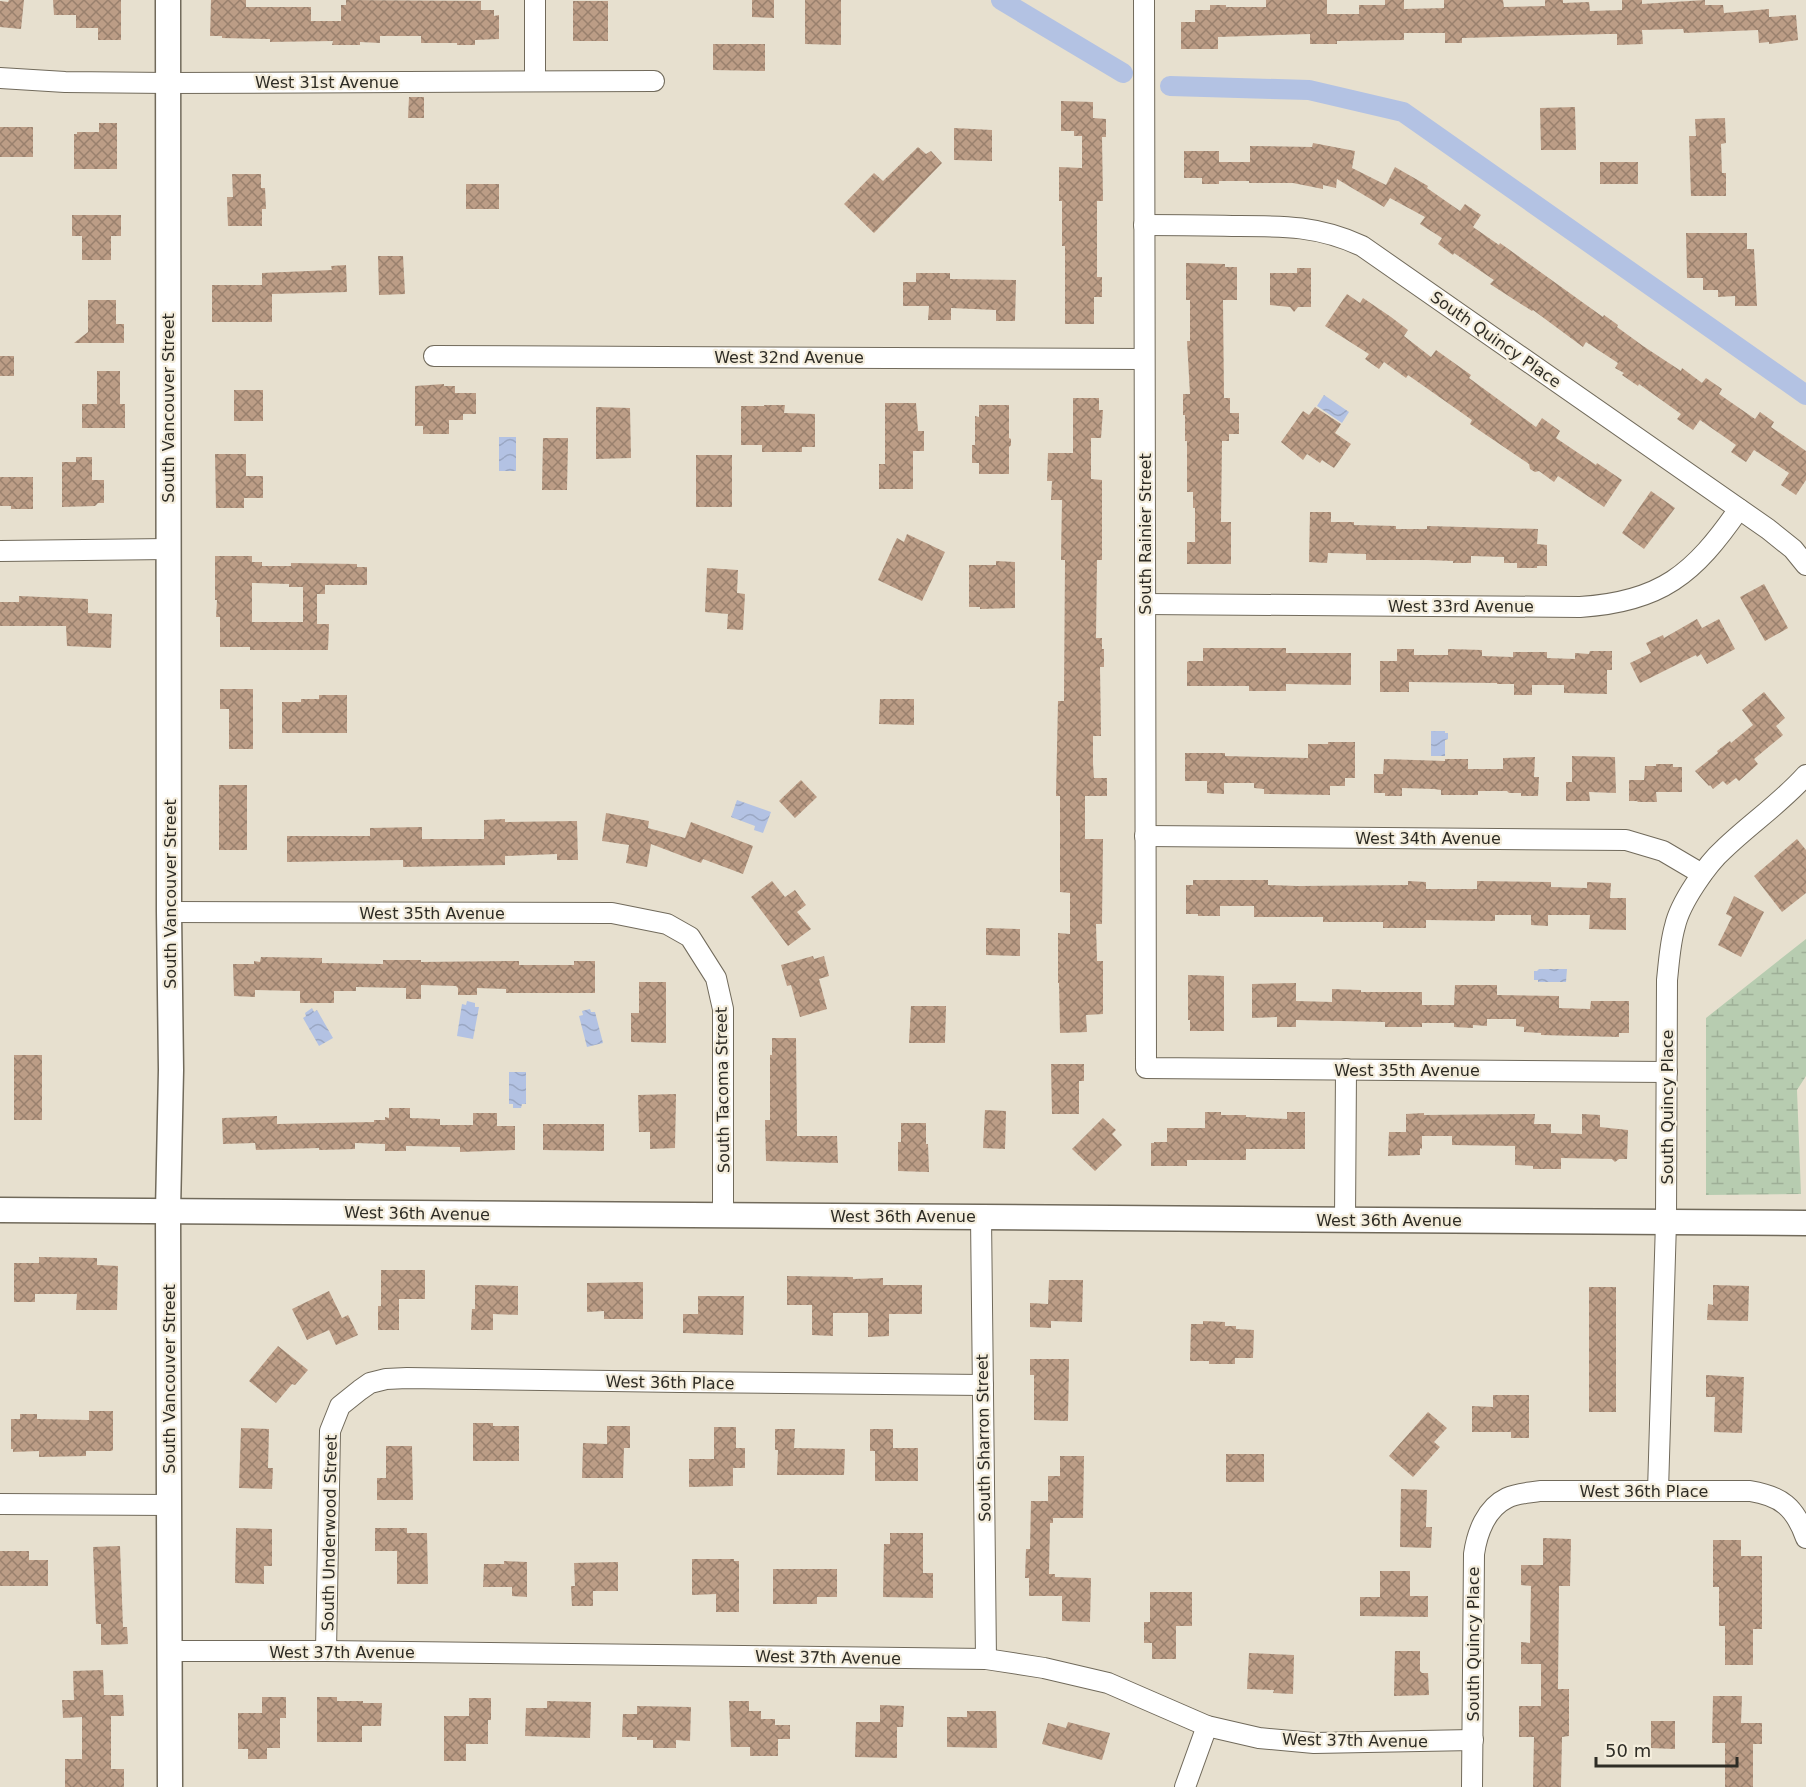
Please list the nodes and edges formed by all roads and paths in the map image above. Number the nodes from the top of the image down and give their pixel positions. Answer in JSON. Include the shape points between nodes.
{"nodes":[{"id":1,"x":168,"y":0,"type":"edge"},
{"id":2,"x":535,"y":0,"type":"edge"},
{"id":3,"x":1144,"y":0,"type":"edge"},
{"id":4,"x":0,"y":78,"type":"edge"},
{"id":5,"x":535,"y":81,"type":"junction"},
{"id":6,"x":654,"y":81,"type":"dead end"},
{"id":7,"x":168,"y":83,"type":"junction"},
{"id":8,"x":1144,"y":225,"type":"junction"},
{"id":9,"x":434,"y":356,"type":"dead end"},
{"id":10,"x":1144,"y":358,"type":"junction"},
{"id":11,"x":1739,"y":509,"type":"junction"},
{"id":12,"x":168,"y":549,"type":"junction"},
{"id":13,"x":0,"y":551,"type":"edge"},
{"id":14,"x":1806,"y":565,"type":"edge"},
{"id":15,"x":1145,"y":604,"type":"junction"},
{"id":16,"x":1806,"y":775,"type":"edge"},
{"id":17,"x":1145,"y":836,"type":"junction"},
{"id":18,"x":1702,"y":874,"type":"junction"},
{"id":19,"x":169,"y":912,"type":"junction"},
{"id":20,"x":690,"y":937,"type":"joint"},
{"id":21,"x":1146,"y":1068,"type":"joint"},
{"id":22,"x":1346,"y":1070,"type":"junction"},
{"id":23,"x":1667,"y":1072,"type":"junction"},
{"id":24,"x":0,"y":1210,"type":"edge"},
{"id":25,"x":168,"y":1210,"type":"junction"},
{"id":26,"x":723,"y":1216,"type":"junction"},
{"id":27,"x":981,"y":1217,"type":"junction"},
{"id":28,"x":1345,"y":1220,"type":"junction"},
{"id":29,"x":1666,"y":1222,"type":"junction"},
{"id":30,"x":1806,"y":1223,"type":"edge"},
{"id":31,"x":983,"y":1385,"type":"junction"},
{"id":32,"x":360,"y":1390,"type":"joint"},
{"id":33,"x":1658,"y":1491,"type":"junction"},
{"id":34,"x":0,"y":1504,"type":"edge"},
{"id":35,"x":169,"y":1505,"type":"junction"},
{"id":36,"x":1496,"y":1506,"type":"joint"},
{"id":37,"x":1806,"y":1538,"type":"edge"},
{"id":38,"x":169,"y":1651,"type":"junction"},
{"id":39,"x":326,"y":1651,"type":"junction"},
{"id":40,"x":986,"y":1659,"type":"junction"},
{"id":41,"x":1207,"y":1726,"type":"junction"},
{"id":42,"x":1473,"y":1740,"type":"junction"},
{"id":43,"x":170,"y":1787,"type":"edge"},
{"id":44,"x":1185,"y":1787,"type":"edge"},
{"id":45,"x":1473,"y":1787,"type":"edge"}],
"edges":[{"from":1,"to":7,"type":"street","name":"South Vancouver Street"},
{"from":2,"to":5,"type":"street"},
{"from":3,"to":8,"type":"street","name":"South Rainier Street"},
{"from":4,"to":7,"type":"street","name":"West 31st Avenue"},
{"from":5,"to":6,"type":"street","name":"West 31st Avenue"},
{"from":5,"to":7,"type":"street","name":"West 31st Avenue"},
{"from":7,"to":12,"type":"street","name":"South Vancouver Street"},
{"from":8,"to":10,"type":"street","name":"South Rainier Street"},
{"from":8,"to":11,"type":"street","name":"South Quincy Place","via":[[1284,226],[1315,229],[1362,246]]},
{"from":9,"to":10,"type":"street","name":"West 32nd Avenue"},
{"from":10,"to":15,"type":"street","name":"South Rainier Street"},
{"from":11,"to":14,"type":"street","name":"South Quincy Place","via":[[1792,549]]},
{"from":11,"to":15,"type":"street","name":"West 33rd Avenue","via":[[1694,566],[1657,591],[1605,605]]},
{"from":12,"to":13,"type":"street"},
{"from":12,"to":19,"type":"street","name":"South Vancouver Street"},
{"from":15,"to":17,"type":"street","name":"South Rainier Street"},
{"from":16,"to":18,"type":"street","name":"South Quincy Place","via":[[1777,805],[1723,849]]},
{"from":17,"to":18,"type":"street","name":"West 34th Avenue","via":[[1626,840],[1663,851]]},
{"from":17,"to":21,"type":"street","name":"South Rainier Street"},
{"from":18,"to":23,"type":"street","name":"South Quincy Place","via":[[1675,923],[1667,980]]},
{"from":19,"to":20,"type":"street","name":"West 35th Avenue","via":[[612,913],[667,924]]},
{"from":19,"to":25,"type":"street","name":"South Vancouver Street"},
{"from":20,"to":26,"type":"street","name":"South Tacoma Street","via":[[716,978],[723,1009]]},
{"from":21,"to":22,"type":"street","name":"West 35th Avenue"},
{"from":22,"to":23,"type":"street","name":"West 35th Avenue"},
{"from":22,"to":28,"type":"street"},
{"from":23,"to":29,"type":"street","name":"South Quincy Place"},
{"from":24,"to":25,"type":"street","name":"West 36th Avenue"},
{"from":25,"to":26,"type":"street","name":"West 36th Avenue"},
{"from":25,"to":35,"type":"street","name":"South Vancouver Street"},
{"from":26,"to":27,"type":"street","name":"West 36th Avenue"},
{"from":27,"to":28,"type":"street","name":"West 36th Avenue"},
{"from":27,"to":31,"type":"street","name":"South Sharron Street"},
{"from":28,"to":29,"type":"street","name":"West 36th Avenue"},
{"from":29,"to":30,"type":"street","name":"West 36th Avenue"},
{"from":29,"to":33,"type":"street","name":"South Quincy Place"},
{"from":31,"to":32,"type":"street","name":"West 36th Place","via":[[407,1378],[370,1383]]},
{"from":31,"to":40,"type":"street","name":"South Sharron Street"},
{"from":32,"to":39,"type":"street","name":"South Underwood Street","via":[[340,1406],[330,1431]]},
{"from":33,"to":36,"type":"street","name":"West 36th Place","via":[[1540,1491],[1507,1498]]},
{"from":33,"to":37,"type":"street","name":"West 36th Place","via":[[1767,1494],[1791,1510]]},
{"from":34,"to":35,"type":"street"},
{"from":35,"to":38,"type":"street","name":"South Vancouver Street"},
{"from":36,"to":42,"type":"street","name":"South Quincy Place","via":[[1484,1521],[1474,1554]]},
{"from":38,"to":39,"type":"street","name":"West 37th Avenue"},
{"from":38,"to":43,"type":"street","name":"South Vancouver Street"},
{"from":39,"to":40,"type":"street","name":"West 37th Avenue"},
{"from":40,"to":41,"type":"street","name":"West 37th Avenue","via":[[1108,1683]]},
{"from":41,"to":42,"type":"street","name":"West 37th Avenue","via":[[1259,1738],[1314,1743]]},
{"from":41,"to":44,"type":"street"},
{"from":42,"to":45,"type":"street","name":"South Quincy Place"}]}
